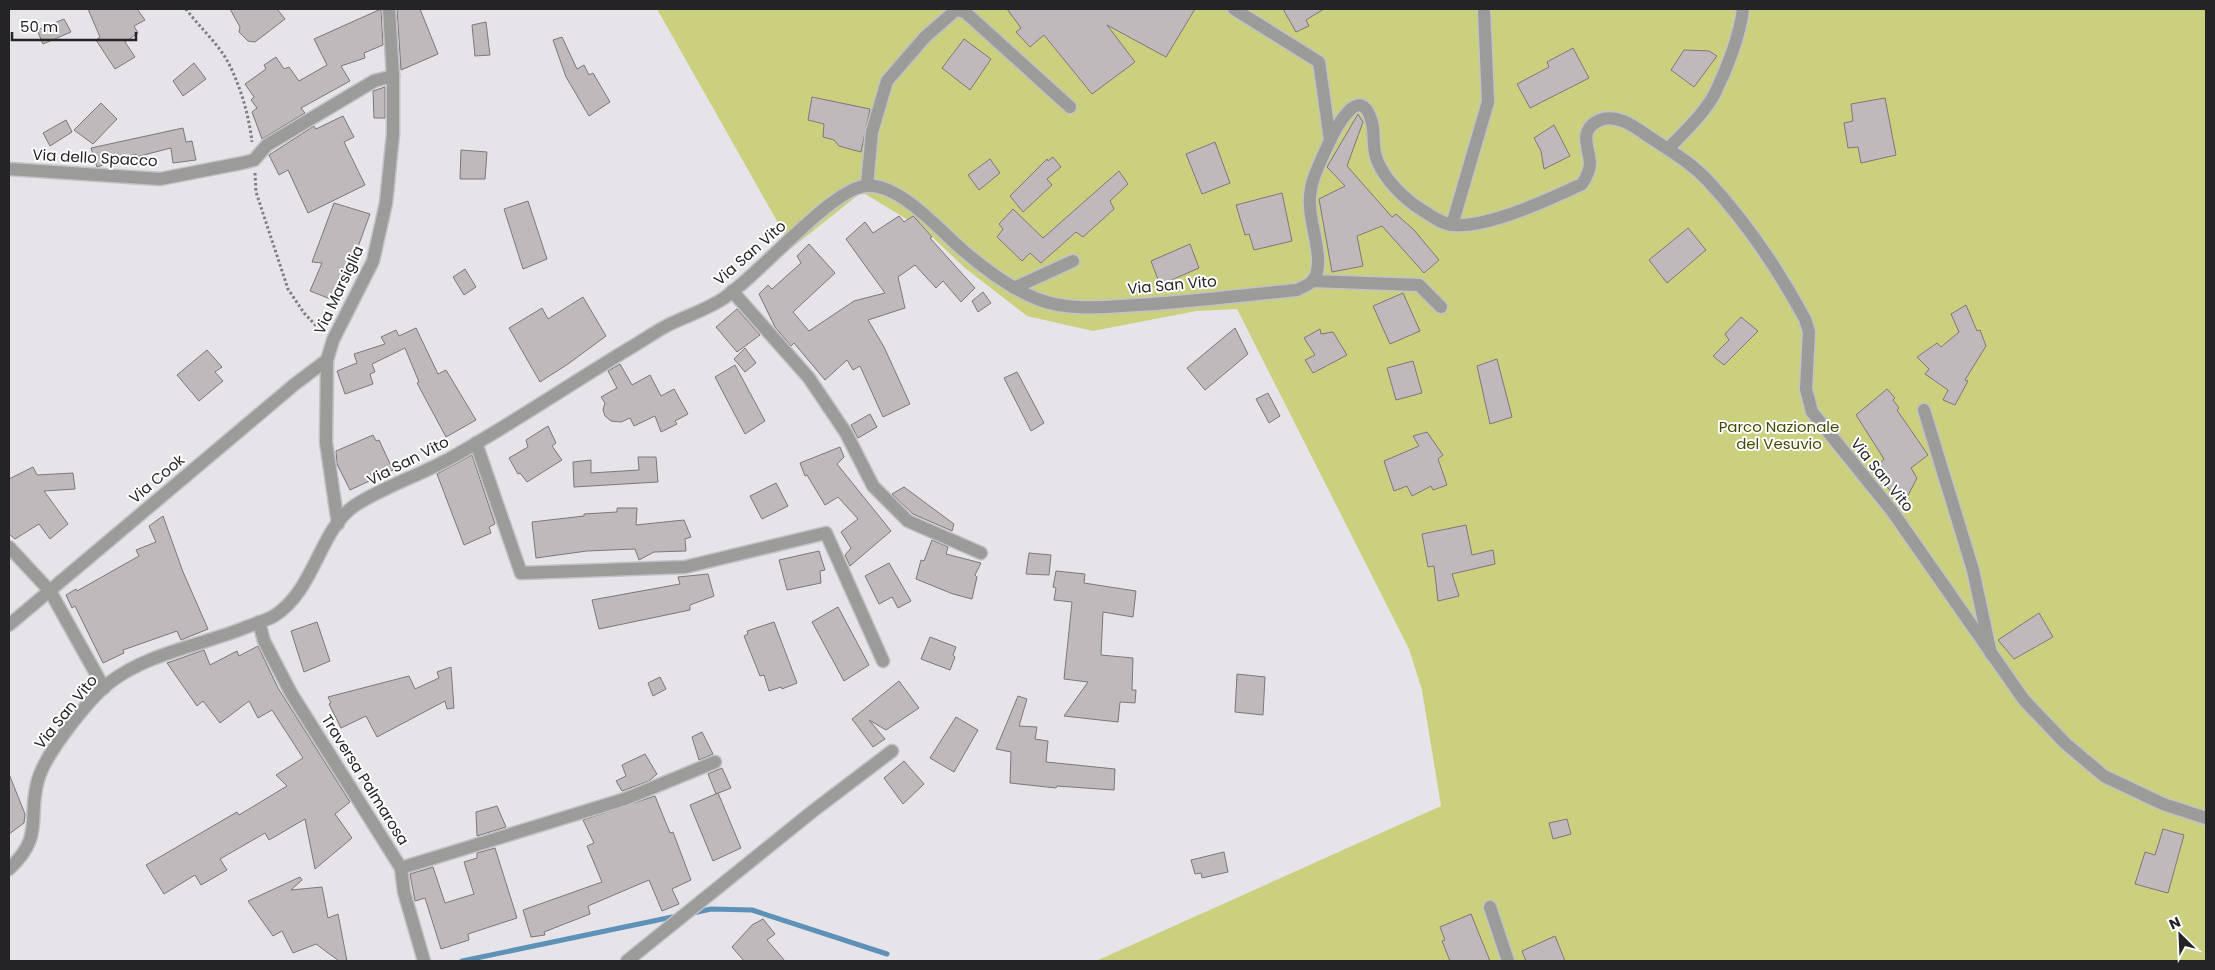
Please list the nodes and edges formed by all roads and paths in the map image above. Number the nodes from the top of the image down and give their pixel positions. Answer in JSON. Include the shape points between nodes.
{"nodes":[{"id":1,"x":186,"y":9,"type":"edge"},
{"id":2,"x":389,"y":9,"type":"edge"},
{"id":3,"x":1234,"y":9,"type":"edge"},
{"id":4,"x":1484,"y":9,"type":"edge"},
{"id":5,"x":1743,"y":9,"type":"edge"},
{"id":6,"x":393,"y":76,"type":"junction"},
{"id":7,"x":1070,"y":107,"type":"dead end"},
{"id":8,"x":1330,"y":140,"type":"junction"},
{"id":9,"x":1668,"y":150,"type":"junction"},
{"id":10,"x":254,"y":160,"type":"junction"},
{"id":11,"x":9,"y":169,"type":"edge"},
{"id":12,"x":868,"y":185,"type":"junction"},
{"id":13,"x":1452,"y":225,"type":"junction"},
{"id":14,"x":1073,"y":261,"type":"dead end"},
{"id":15,"x":1313,"y":282,"type":"junction"},
{"id":16,"x":1014,"y":288,"type":"junction"},
{"id":17,"x":732,"y":291,"type":"junction"},
{"id":18,"x":1441,"y":307,"type":"dead end"},
{"id":19,"x":333,"y":340,"type":"junction"},
{"id":20,"x":327,"y":360,"type":"junction"},
{"id":21,"x":1924,"y":410,"type":"dead end"},
{"id":22,"x":476,"y":443,"type":"junction"},
{"id":23,"x":338,"y":524,"type":"junction"},
{"id":24,"x":9,"y":546,"type":"edge"},
{"id":25,"x":981,"y":553,"type":"dead end"},
{"id":26,"x":50,"y":591,"type":"junction"},
{"id":27,"x":259,"y":622,"type":"junction"},
{"id":28,"x":9,"y":625,"type":"edge"},
{"id":29,"x":1991,"y":654,"type":"junction"},
{"id":30,"x":883,"y":661,"type":"dead end"},
{"id":31,"x":104,"y":688,"type":"junction"},
{"id":32,"x":892,"y":751,"type":"dead end"},
{"id":33,"x":715,"y":762,"type":"dead end"},
{"id":34,"x":2206,"y":818,"type":"edge"},
{"id":35,"x":401,"y":868,"type":"junction"},
{"id":36,"x":9,"y":869,"type":"edge"},
{"id":37,"x":1490,"y":907,"type":"dead end"},
{"id":38,"x":424,"y":961,"type":"edge"},
{"id":39,"x":628,"y":961,"type":"edge"},
{"id":40,"x":1508,"y":961,"type":"edge"}],
"edges":[{"from":1,"to":10,"type":"path","via":[[228,63],[250,125]]},
{"from":2,"to":6,"type":"street","name":"Via Marsiglia"},
{"from":3,"to":8,"type":"street","via":[[1319,62]]},
{"from":4,"to":13,"type":"street","via":[[1488,102]]},
{"from":5,"to":9,"type":"street","via":[[1734,48],[1715,94]]},
{"from":6,"to":10,"type":"street","via":[[374,81],[268,145]]},
{"from":6,"to":19,"type":"street","name":"Via Marsiglia","via":[[390,174],[380,236],[361,287]]},
{"from":7,"to":12,"type":"street","via":[[965,12],[956,10],[924,36],[886,81],[872,132]]},
{"from":8,"to":13,"type":"street","via":[[1350,107],[1364,108],[1372,125],[1376,158],[1382,170],[1416,207]]},
{"from":8,"to":15,"type":"street","via":[[1311,186],[1310,206],[1318,271]]},
{"from":9,"to":13,"type":"street","name":"Via San Vito","via":[[1632,126],[1607,118],[1588,130],[1585,140],[1590,165],[1582,184],[1518,211],[1475,223]]},
{"from":9,"to":29,"type":"street","name":"Via San Vito","via":[[1708,181],[1740,220],[1794,298],[1808,332],[1806,389],[1812,412],[1892,511]]},
{"from":10,"to":11,"type":"street","name":"Via dello Spacco","via":[[160,179]]},
{"from":10,"to":19,"type":"path","via":[[256,192],[288,289],[304,312]]},
{"from":12,"to":16,"type":"street","name":"Via San Vito","via":[[880,187],[920,211],[968,255]]},
{"from":12,"to":17,"type":"street","name":"Via San Vito","via":[[853,188],[831,203]]},
{"from":14,"to":16,"type":"street"},
{"from":15,"to":16,"type":"street","name":"Via San Vito","via":[[1297,290],[1102,307],[1063,306],[1039,300]]},
{"from":15,"to":18,"type":"street","via":[[1419,285]]},
{"from":17,"to":22,"type":"street","name":"Via San Vito","via":[[721,300],[668,325]]},
{"from":17,"to":25,"type":"street","via":[[809,378],[846,433],[873,486],[908,521]]},
{"from":19,"to":20,"type":"street","name":"Via Marsiglia"},
{"from":20,"to":23,"type":"street","name":"Via Marsiglia","via":[[326,442]]},
{"from":20,"to":26,"type":"street","name":"Via Cook"},
{"from":21,"to":29,"type":"street","via":[[1973,570]]},
{"from":22,"to":23,"type":"street","name":"Via San Vito","via":[[356,505],[342,516]]},
{"from":22,"to":30,"type":"street","via":[[521,573],[685,567],[826,533]]},
{"from":23,"to":27,"type":"street","name":"Via San Vito","via":[[291,602],[272,617]]},
{"from":24,"to":26,"type":"street"},
{"from":26,"to":28,"type":"street","name":"Via Cook"},
{"from":26,"to":31,"type":"street"},
{"from":27,"to":31,"type":"street","name":"Via San Vito","via":[[156,657]]},
{"from":27,"to":35,"type":"street","name":"Traversa Palmarosa","via":[[264,641],[291,693]]},
{"from":29,"to":34,"type":"street","name":"Via San Vito","via":[[2024,700],[2065,743],[2104,776],[2163,804]]},
{"from":31,"to":36,"type":"street","name":"Via San Vito","via":[[43,766],[36,785],[31,840]]},
{"from":32,"to":39,"type":"street"},
{"from":33,"to":35,"type":"street","via":[[625,799]]},
{"from":35,"to":38,"type":"street","name":"Traversa Palmarosa","via":[[404,892]]},
{"from":37,"to":40,"type":"street"}]}
